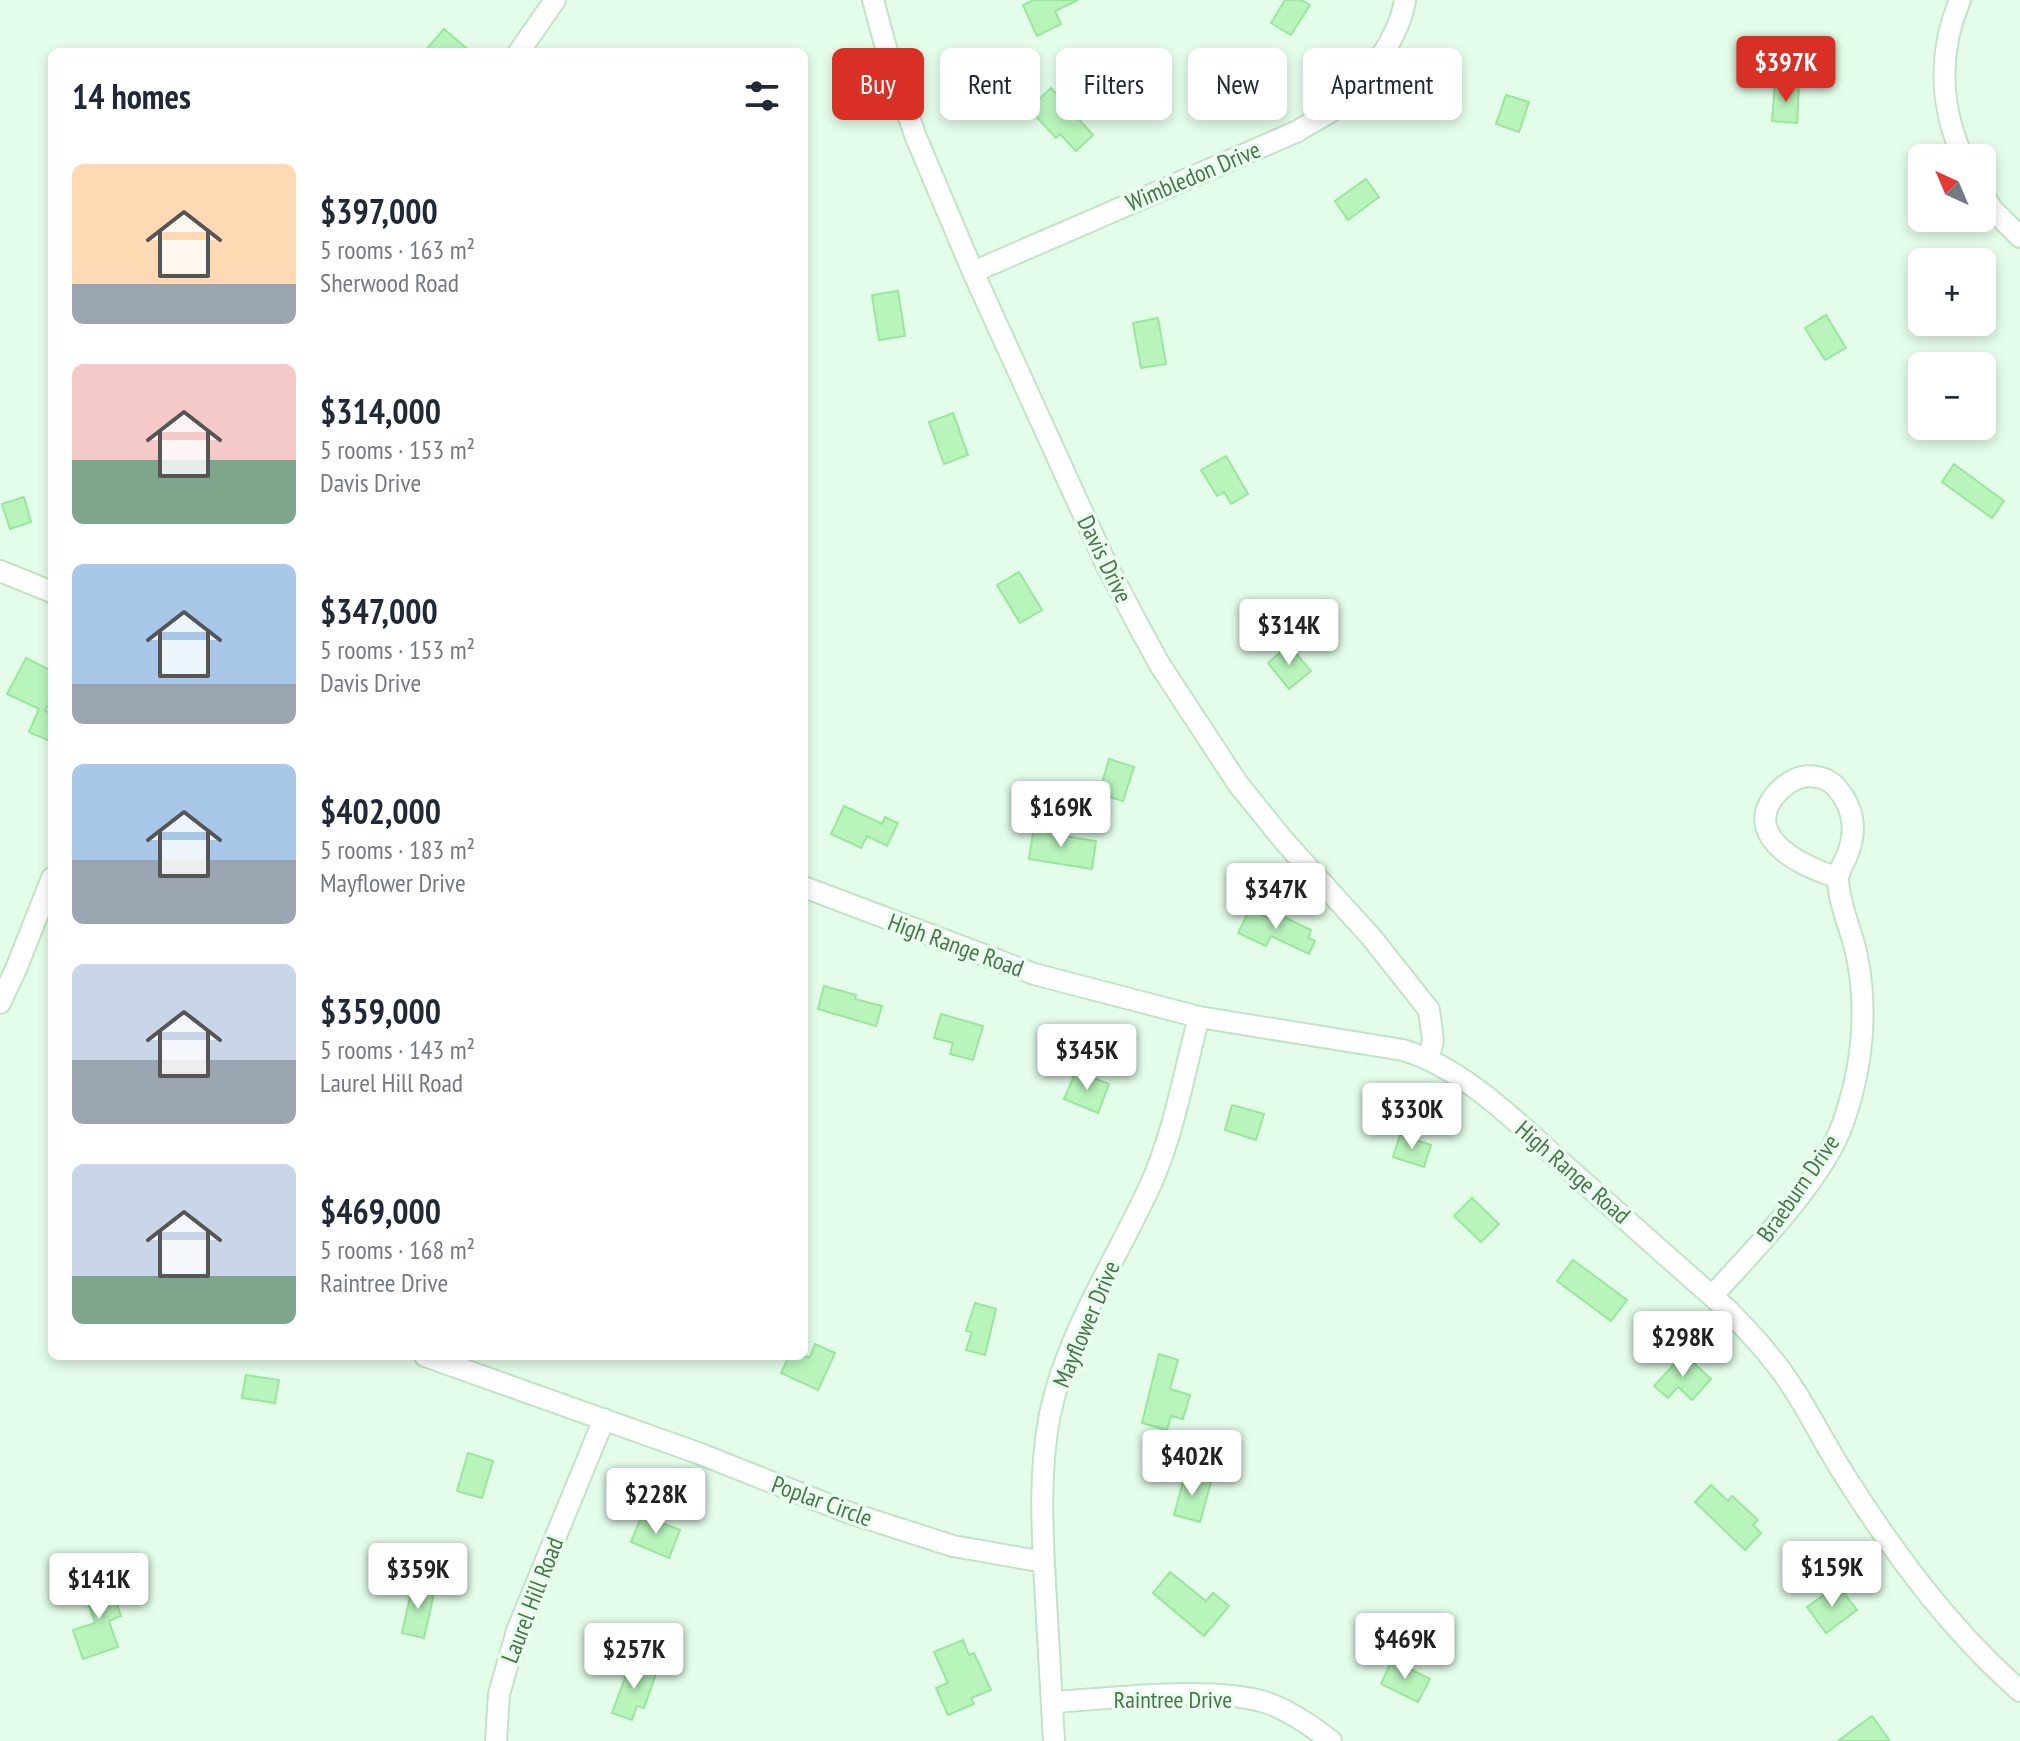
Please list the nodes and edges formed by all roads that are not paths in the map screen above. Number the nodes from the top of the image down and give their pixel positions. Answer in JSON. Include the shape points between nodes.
{"nodes":[{"id":1,"x":555,"y":0,"type":"edge"},
{"id":2,"x":873,"y":0,"type":"edge"},
{"id":3,"x":1405,"y":0,"type":"edge"},
{"id":4,"x":1960,"y":0,"type":"edge"},
{"id":5,"x":522,"y":48,"type":"edge"},
{"id":6,"x":1958,"y":144,"type":"edge"},
{"id":7,"x":1996,"y":213,"type":"edge"},
{"id":8,"x":2020,"y":237,"type":"edge"},
{"id":9,"x":973,"y":272,"type":"junction"},
{"id":10,"x":0,"y":571,"type":"edge"},
{"id":11,"x":48,"y":590,"type":"edge"},
{"id":12,"x":1837,"y":877,"type":"junction"},
{"id":13,"x":48,"y":888,"type":"edge"},
{"id":14,"x":808,"y":889,"type":"edge"},
{"id":15,"x":0,"y":1003,"type":"edge"},
{"id":16,"x":1199,"y":1017,"type":"junction"},
{"id":17,"x":1429,"y":1057,"type":"junction"},
{"id":18,"x":1712,"y":1296,"type":"junction"},
{"id":19,"x":436,"y":1360,"type":"edge"},
{"id":20,"x":604,"y":1419,"type":"junction"},
{"id":21,"x":1044,"y":1562,"type":"junction"},
{"id":22,"x":2020,"y":1691,"type":"edge"},
{"id":23,"x":1052,"y":1702,"type":"junction"},
{"id":24,"x":496,"y":1741,"type":"edge"},
{"id":25,"x":1054,"y":1741,"type":"edge"},
{"id":26,"x":1331,"y":1741,"type":"edge"}],
"edges":[{"from":1,"to":5,"type":"street"},
{"from":2,"to":9,"type":"street","name":"Davis Drive","via":[[915,135]]},
{"from":3,"to":9,"type":"street","name":"Wimbledon Drive","via":[[1395,31],[1372,70],[1340,105],[1298,131]]},
{"from":4,"to":6,"type":"street","via":[[1943,58]]},
{"from":7,"to":8,"type":"street"},
{"from":9,"to":17,"type":"street","name":"Davis Drive","via":[[1106,564],[1160,665],[1238,784],[1429,1010]]},
{"from":10,"to":11,"type":"street"},
{"from":12,"to":12,"type":"street","via":[[1851,848],[1854,817],[1847,799],[1830,781],[1796,779],[1767,806],[1771,837],[1793,858]]},
{"from":12,"to":18,"type":"street","name":"Braeburn Drive","via":[[1863,1002],[1861,1050],[1842,1125],[1794,1201]]},
{"from":13,"to":15,"type":"street"},
{"from":14,"to":16,"type":"street","name":"High Range Road","via":[[1034,974]]},
{"from":16,"to":17,"type":"street","name":"High Range Road"},
{"from":16,"to":21,"type":"street","name":"Mayflower Drive","via":[[1151,1183],[1090,1307],[1050,1414],[1043,1484]]},
{"from":17,"to":18,"type":"street","name":"High Range Road","via":[[1523,1127]]},
{"from":18,"to":22,"type":"street","name":"High Range Road","via":[[1759,1342],[1787,1379],[1908,1571]]},
{"from":19,"to":20,"type":"street","name":"Poplar Circle"},
{"from":20,"to":21,"type":"street","name":"Poplar Circle","via":[[847,1512],[953,1546]]},
{"from":20,"to":24,"type":"street","name":"Laurel Hill Road","via":[[517,1631],[499,1694]]},
{"from":21,"to":23,"type":"street","name":"Mayflower Drive"},
{"from":23,"to":25,"type":"street","name":"Mayflower Drive"},
{"from":23,"to":26,"type":"street","name":"Raintree Drive","via":[[1237,1698],[1271,1704]]}]}
